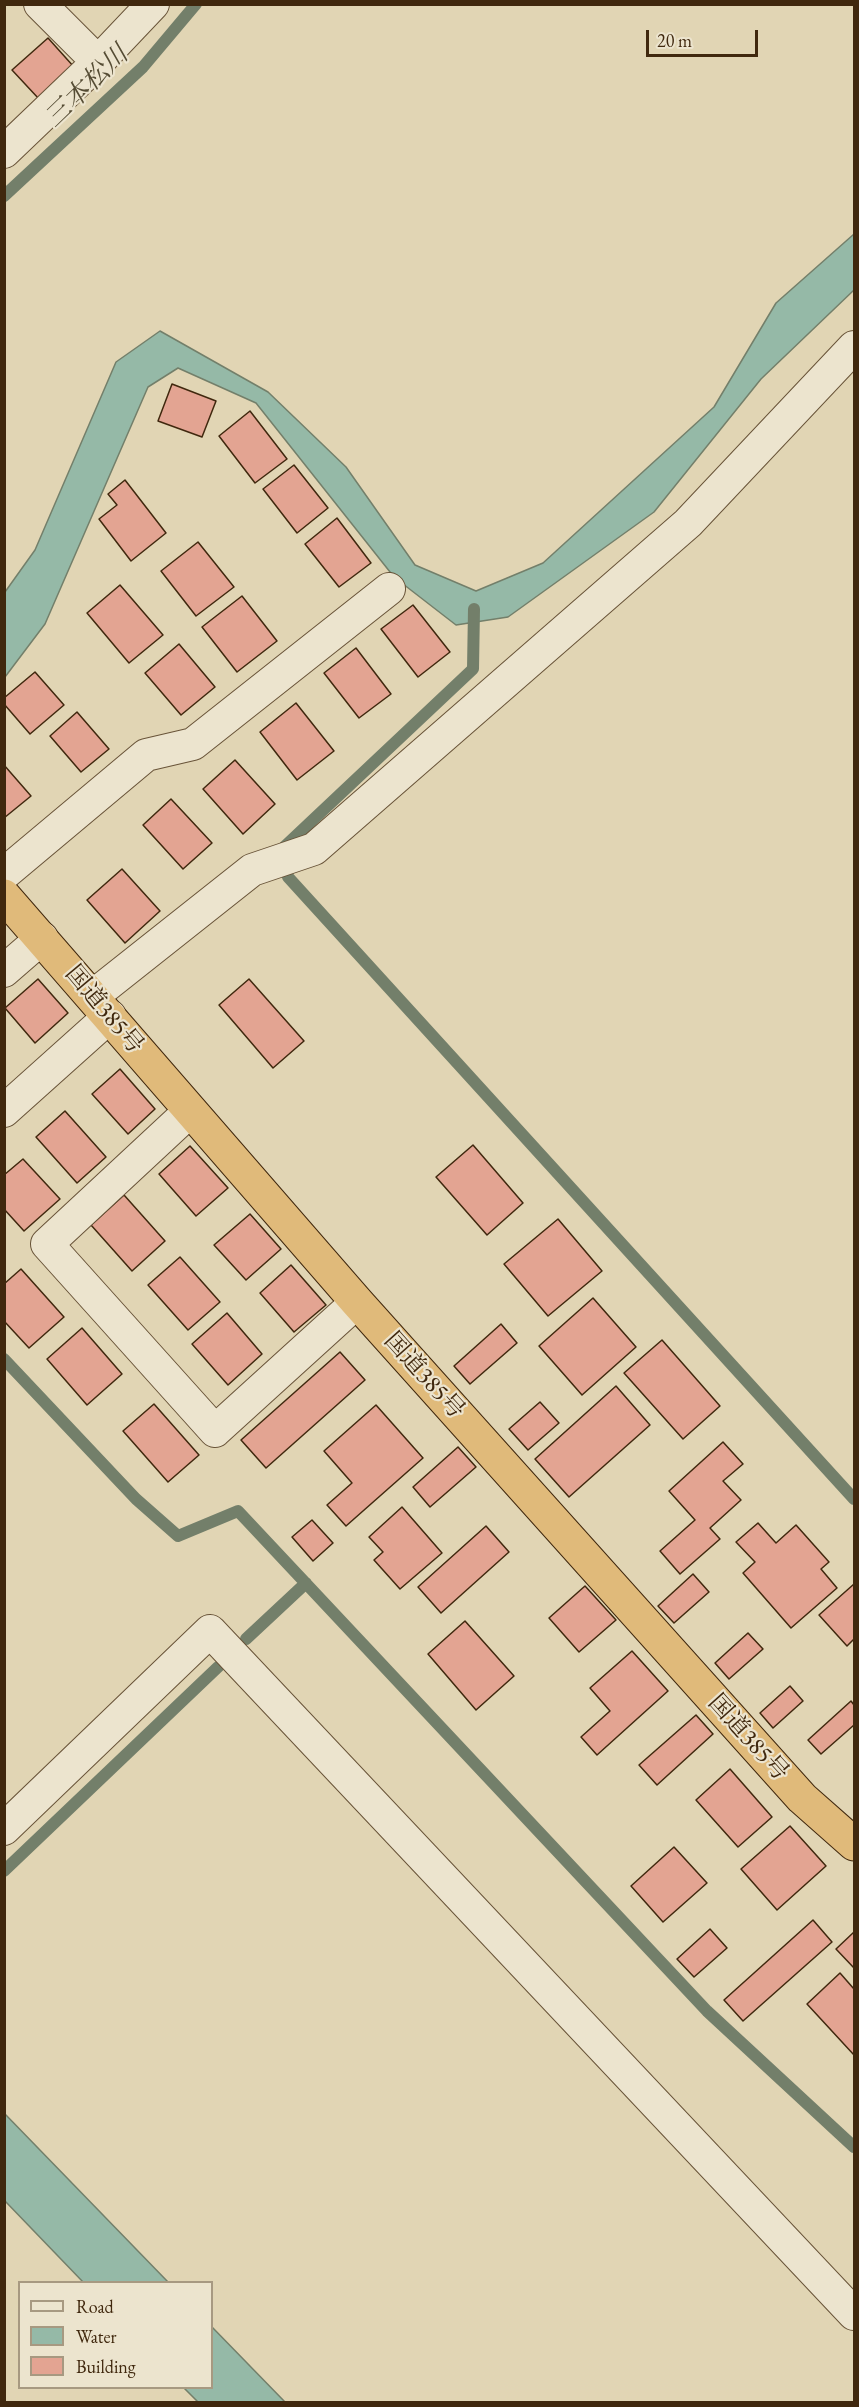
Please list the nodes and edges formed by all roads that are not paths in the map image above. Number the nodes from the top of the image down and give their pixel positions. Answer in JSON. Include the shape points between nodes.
{"nodes":[{"id":1,"x":40,"y":4,"type":"edge"},
{"id":2,"x":153,"y":4,"type":"edge"},
{"id":3,"x":98,"y":62,"type":"junction"},
{"id":4,"x":4,"y":152,"type":"edge"},
{"id":5,"x":855,"y":347,"type":"edge"},
{"id":6,"x":389,"y":589,"type":"dead end"},
{"id":7,"x":4,"y":874,"type":"edge"},
{"id":8,"x":4,"y":896,"type":"edge"},
{"id":9,"x":42,"y":938,"type":"junction"},
{"id":10,"x":4,"y":971,"type":"edge"},
{"id":11,"x":102,"y":1006,"type":"junction"},
{"id":12,"x":4,"y":1111,"type":"edge"},
{"id":13,"x":190,"y":1111,"type":"junction"},
{"id":14,"x":357,"y":1302,"type":"junction"},
{"id":15,"x":4,"y":1829,"type":"edge"},
{"id":16,"x":855,"y":1844,"type":"edge"},
{"id":17,"x":855,"y":2314,"type":"edge"}],
"edges":[{"from":1,"to":3,"type":"street"},
{"from":2,"to":3,"type":"street"},
{"from":3,"to":4,"type":"street"},
{"from":5,"to":11,"type":"street","via":[[688,523],[314,849],[252,870]]},
{"from":6,"to":7,"type":"street","via":[[193,744],[146,755]]},
{"from":8,"to":9,"type":"highway","name":"国道385号"},
{"from":9,"to":10,"type":"street"},
{"from":9,"to":11,"type":"highway","name":"国道385号"},
{"from":11,"to":12,"type":"street"},
{"from":11,"to":13,"type":"highway","name":"国道385号"},
{"from":13,"to":14,"type":"highway","name":"国道385号"},
{"from":13,"to":14,"type":"street","via":[[47,1244],[215,1431]]},
{"from":14,"to":16,"type":"highway","name":"国道385号","via":[[802,1798]]},
{"from":15,"to":17,"type":"street","via":[[210,1631]]}]}
